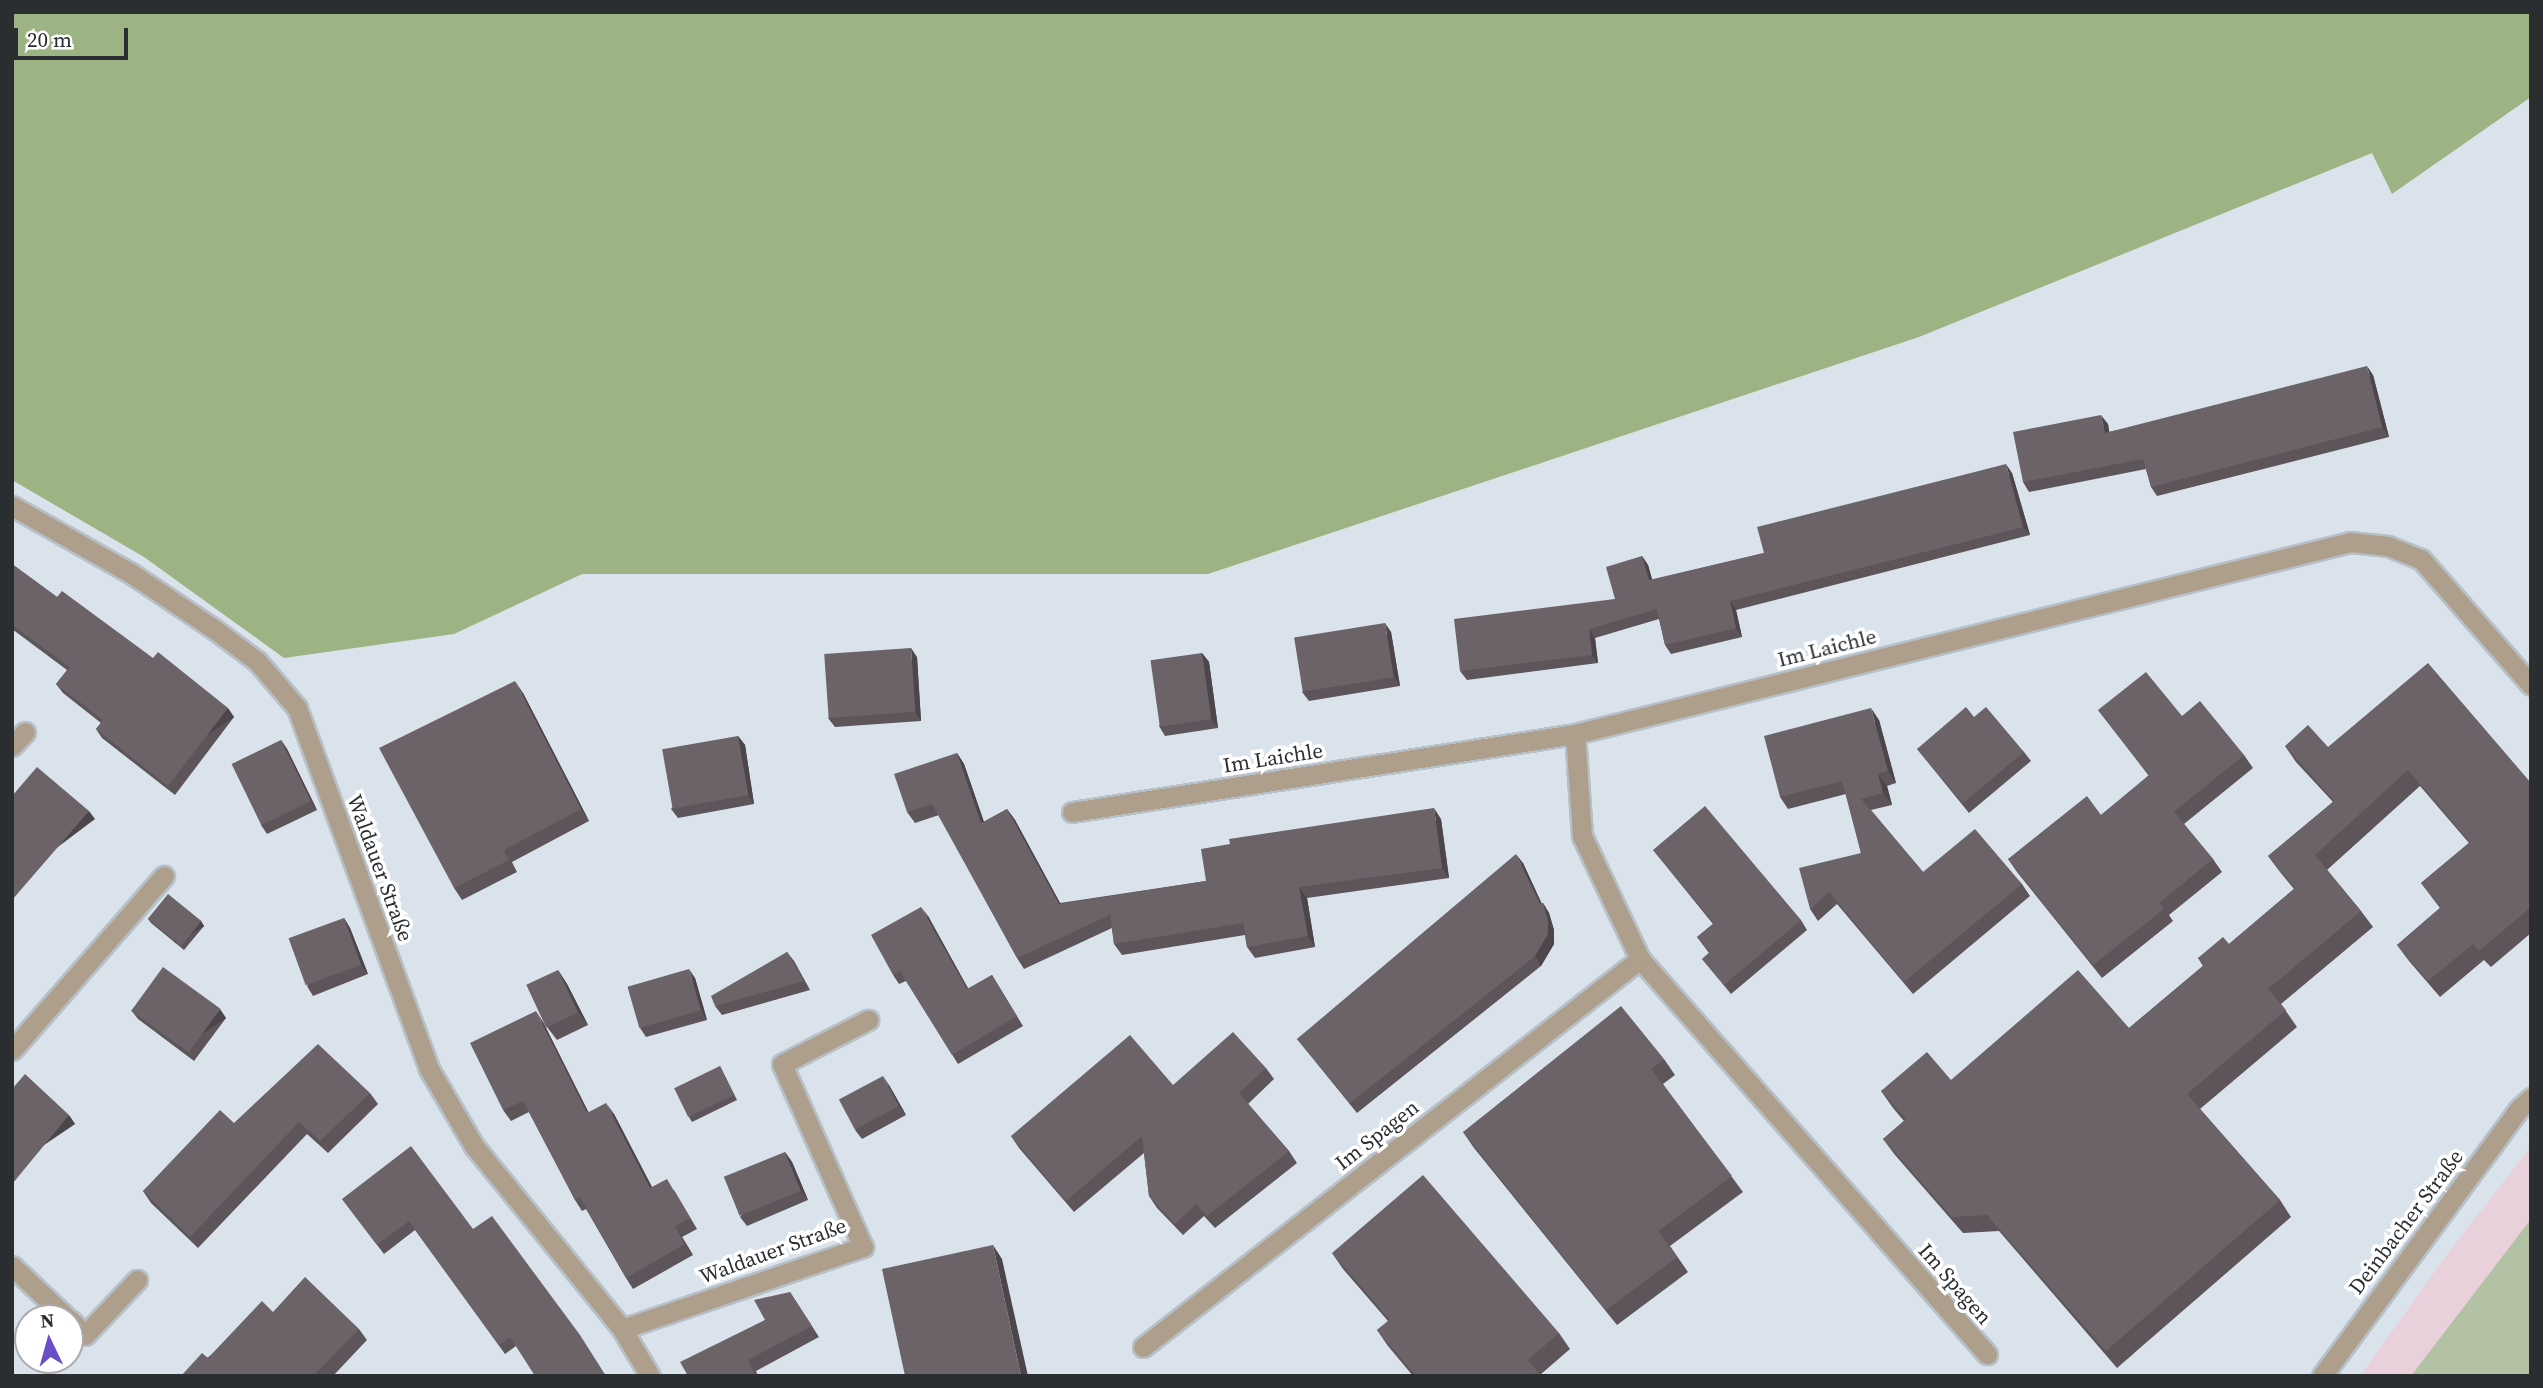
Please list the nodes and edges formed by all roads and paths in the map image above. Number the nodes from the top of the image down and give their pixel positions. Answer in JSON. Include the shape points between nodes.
{"nodes":[{"id":1,"x":12,"y":506,"type":"edge"},
{"id":2,"x":2531,"y":685,"type":"edge"},
{"id":3,"x":1575,"y":734,"type":"junction"},
{"id":4,"x":1072,"y":812,"type":"dead end"},
{"id":5,"x":164,"y":876,"type":"dead end"},
{"id":6,"x":1640,"y":959,"type":"junction"},
{"id":7,"x":868,"y":1020,"type":"dead end"},
{"id":8,"x":12,"y":1050,"type":"edge"},
{"id":9,"x":2531,"y":1098,"type":"edge"},
{"id":10,"x":12,"y":1266,"type":"edge"},
{"id":11,"x":137,"y":1280,"type":"dead end"},
{"id":12,"x":53,"y":1304,"type":"edge"},
{"id":13,"x":622,"y":1329,"type":"junction"},
{"id":14,"x":84,"y":1334,"type":"edge"},
{"id":15,"x":1143,"y":1347,"type":"dead end"},
{"id":16,"x":1987,"y":1354,"type":"dead end"},
{"id":17,"x":650,"y":1376,"type":"edge"},
{"id":18,"x":2322,"y":1376,"type":"edge"}],
"edges":[{"from":1,"to":13,"type":"street","name":"Waldauer Straße","via":[[132,574],[214,629],[257,661],[298,708],[429,1069],[474,1146]]},
{"from":2,"to":3,"type":"street","name":"Im Laichle","via":[[2421,559],[2388,546],[2350,542]]},
{"from":3,"to":4,"type":"street","name":"Im Laichle"},
{"from":3,"to":6,"type":"street","name":"Im Spagen","via":[[1582,836]]},
{"from":5,"to":8,"type":"street"},
{"from":6,"to":15,"type":"street","name":"Im Spagen"},
{"from":6,"to":16,"type":"street","name":"Im Spagen"},
{"from":7,"to":13,"type":"street","name":"Waldauer Straße","via":[[782,1064],[863,1247]]},
{"from":9,"to":18,"type":"street","name":"Deinbacher Straße"},
{"from":10,"to":12,"type":"street"},
{"from":11,"to":14,"type":"street"},
{"from":13,"to":17,"type":"street","name":"Waldauer Straße"}]}
